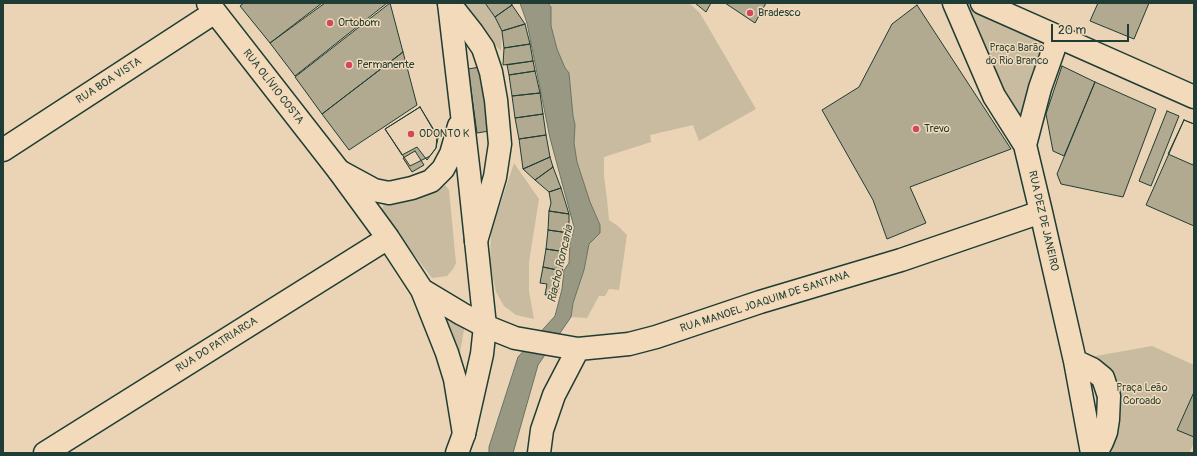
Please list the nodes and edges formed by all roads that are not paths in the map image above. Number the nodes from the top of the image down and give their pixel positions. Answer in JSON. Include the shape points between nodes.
{"nodes":[{"id":1,"x":449,"y":3,"type":"edge"},
{"id":2,"x":954,"y":3,"type":"edge"},
{"id":3,"x":982,"y":3,"type":"edge"},
{"id":4,"x":212,"y":8,"type":"edge"},
{"id":5,"x":1058,"y":37,"type":"junction"},
{"id":6,"x":1194,"y":97,"type":"edge"},
{"id":7,"x":462,"y":118,"type":"junction"},
{"id":8,"x":1025,"y":145,"type":"junction"},
{"id":9,"x":3,"y":150,"type":"edge"},
{"id":10,"x":339,"y":171,"type":"junction"},
{"id":11,"x":1041,"y":212,"type":"junction"},
{"id":12,"x":388,"y":238,"type":"junction"},
{"id":13,"x":476,"y":241,"type":"junction"},
{"id":14,"x":422,"y":290,"type":"junction"},
{"id":15,"x":485,"y":326,"type":"junction"},
{"id":16,"x":571,"y":348,"type":"junction"},
{"id":17,"x":1075,"y":361,"type":"junction"},
{"id":18,"x":460,"y":444,"type":"edge"},
{"id":19,"x":45,"y":453,"type":"edge"},
{"id":20,"x":539,"y":453,"type":"edge"},
{"id":21,"x":1092,"y":453,"type":"edge"},
{"id":22,"x":1096,"y":453,"type":"edge"}],
"edges":[{"from":1,"to":7,"type":"street"},
{"from":1,"to":13,"type":"street","via":[[483,48],[496,100],[500,144],[495,178]]},
{"from":2,"to":8,"type":"street","name":"RUA DEZ DE JANEIRO","via":[[994,96]]},
{"from":3,"to":5,"type":"street"},
{"from":4,"to":9,"type":"street","name":"RUA BOA VISTA"},
{"from":4,"to":10,"type":"street","name":"RUA OLÍVIO COSTA"},
{"from":5,"to":6,"type":"street"},
{"from":5,"to":8,"type":"street","via":[[1040,88]]},
{"from":7,"to":10,"type":"street","via":[[451,154],[443,169],[431,181],[389,193],[374,190]]},
{"from":7,"to":13,"type":"street"},
{"from":8,"to":11,"type":"street","name":"RUA DEZ DE JANEIRO"},
{"from":10,"to":12,"type":"street","name":"RUA OLÍVIO COSTA"},
{"from":11,"to":16,"type":"street","name":"RUA MANOEL JOAQUIM DE SANTANA","via":[[901,260],[760,302],[656,337],[629,344]]},
{"from":11,"to":17,"type":"street","name":"RUA DEZ DE JANEIRO"},
{"from":12,"to":14,"type":"street","name":"RUA OLÍVIO COSTA"},
{"from":12,"to":19,"type":"street","name":"RUA DO PATRIARCA"},
{"from":13,"to":15,"type":"street"},
{"from":14,"to":15,"type":"street"},
{"from":14,"to":18,"type":"street","via":[[455,379]]},
{"from":15,"to":16,"type":"street","name":"RUA MANOEL JOAQUIM DE SANTANA","via":[[515,338]]},
{"from":15,"to":18,"type":"street","via":[[482,354]]},
{"from":16,"to":20,"type":"street","via":[[542,430]]},
{"from":17,"to":21,"type":"street","name":"RUA DEZ DE JANEIRO"},
{"from":17,"to":22,"type":"street","via":[[1103,378],[1109,396],[1106,432]]}]}
